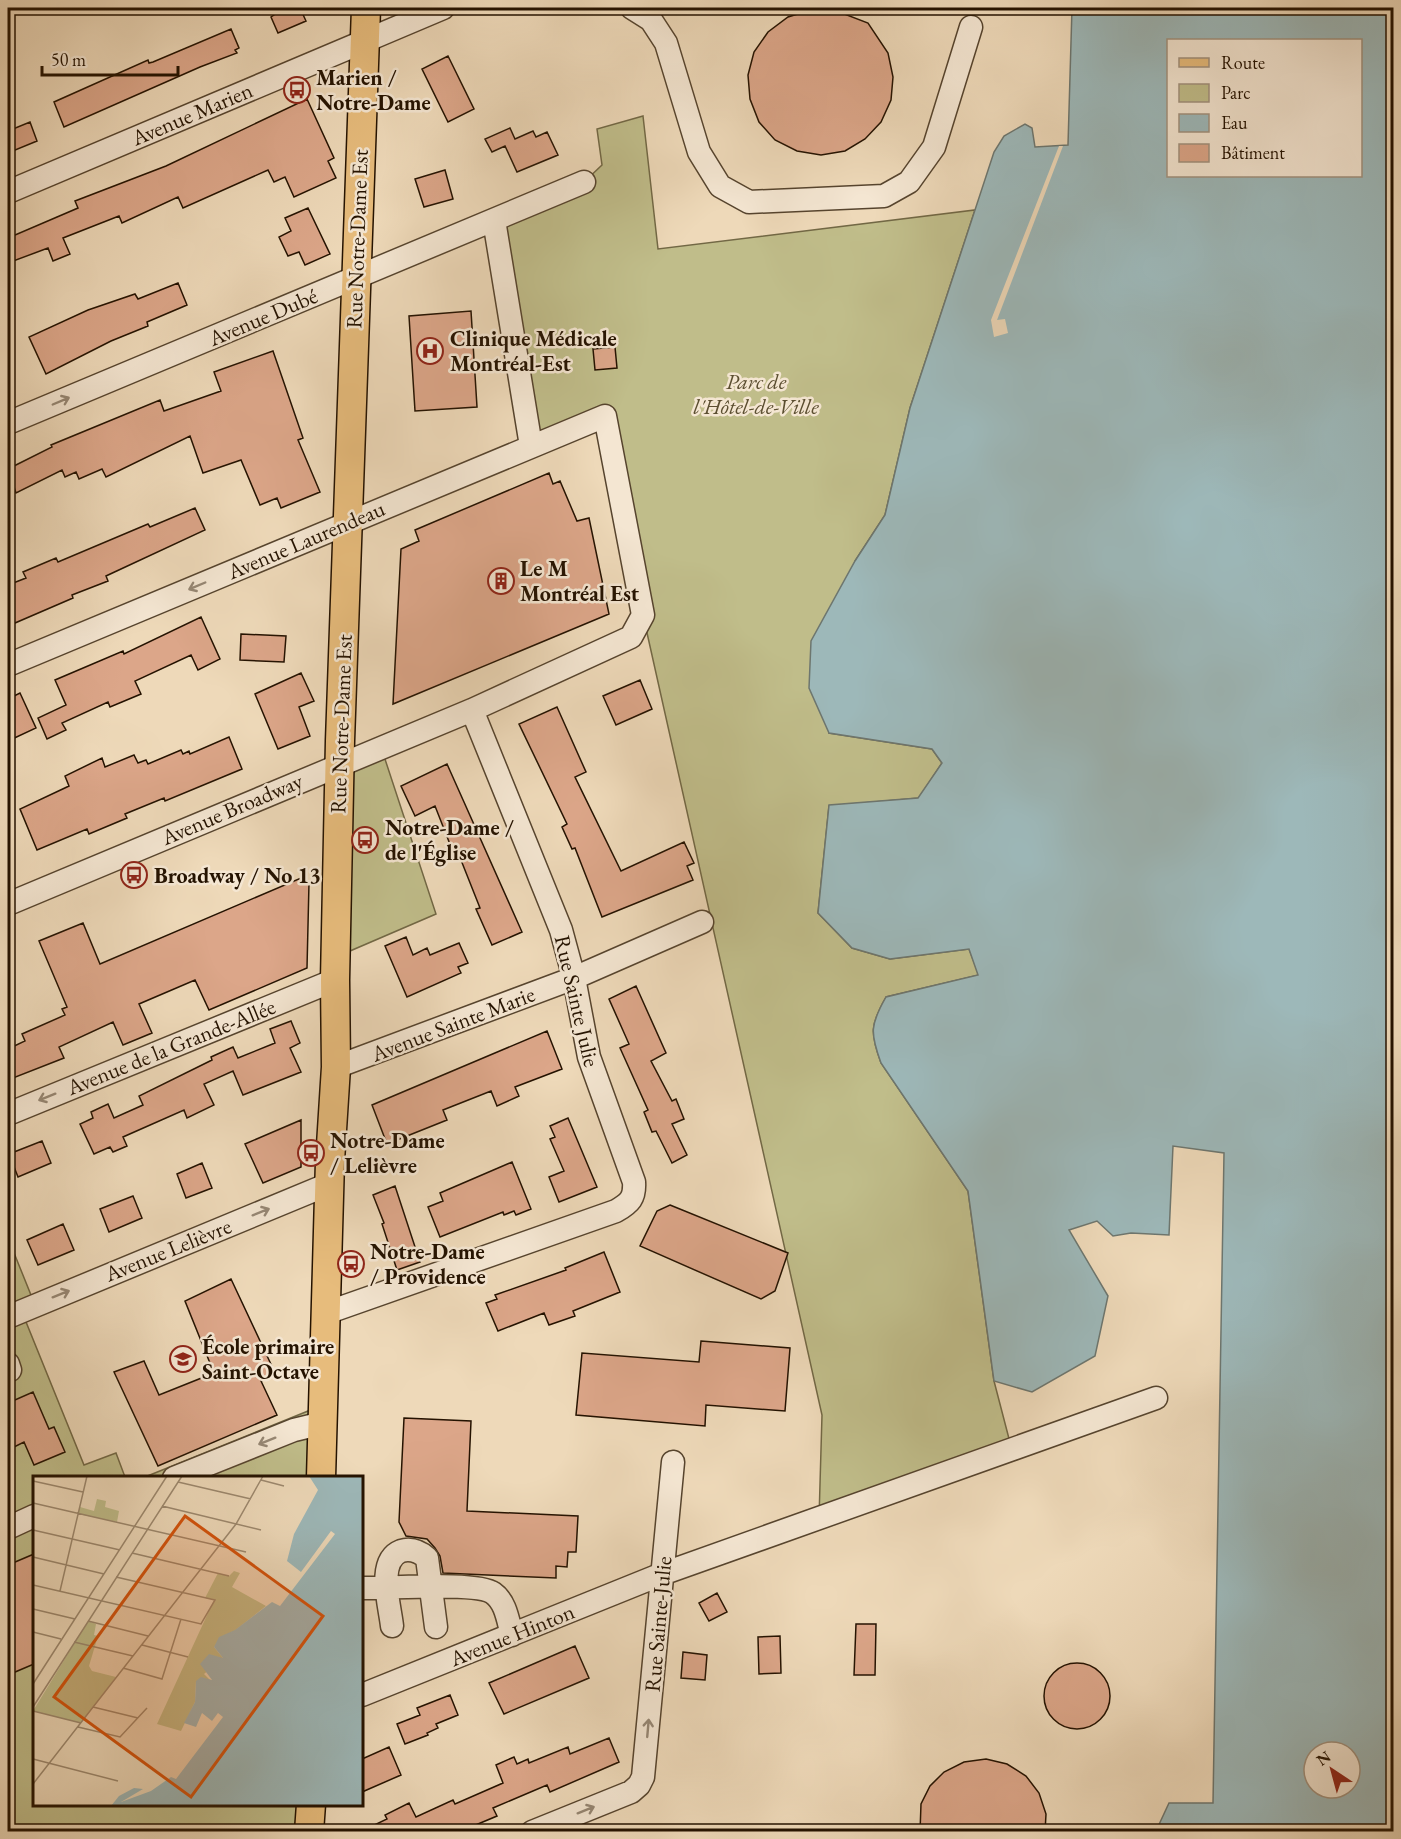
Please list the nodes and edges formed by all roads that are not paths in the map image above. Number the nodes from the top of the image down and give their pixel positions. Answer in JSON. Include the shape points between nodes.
{"nodes":[{"id":1,"x":366,"y":8,"type":"edge"},
{"id":2,"x":442,"y":8,"type":"edge"},
{"id":3,"x":632,"y":8,"type":"edge"},
{"id":4,"x":971,"y":27,"type":"dead end"},
{"id":5,"x":365,"y":40,"type":"junction"},
{"id":6,"x":584,"y":182,"type":"dead end"},
{"id":7,"x":8,"y":192,"type":"edge"},
{"id":8,"x":494,"y":220,"type":"junction"},
{"id":9,"x":355,"y":278,"type":"junction"},
{"id":10,"x":8,"y":423,"type":"edge"},
{"id":11,"x":531,"y":446,"type":"junction"},
{"id":12,"x":348,"y":523,"type":"junction"},
{"id":13,"x":643,"y":615,"type":"joint"},
{"id":14,"x":8,"y":665,"type":"edge"},
{"id":15,"x":472,"y":710,"type":"junction"},
{"id":16,"x":339,"y":764,"type":"junction"},
{"id":17,"x":8,"y":904,"type":"edge"},
{"id":18,"x":702,"y":922,"type":"dead end"},
{"id":19,"x":574,"y":978,"type":"junction"},
{"id":20,"x":335,"y":980,"type":"junction"},
{"id":21,"x":336,"y":1067,"type":"junction"},
{"id":22,"x":8,"y":1114,"type":"edge"},
{"id":23,"x":329,"y":1184,"type":"junction"},
{"id":24,"x":326,"y":1313,"type":"junction"},
{"id":25,"x":8,"y":1317,"type":"edge"},
{"id":26,"x":1156,"y":1398,"type":"dead end"},
{"id":27,"x":323,"y":1423,"type":"junction"},
{"id":28,"x":673,"y":1462,"type":"dead end"},
{"id":29,"x":179,"y":1476,"type":"edge"},
{"id":30,"x":321,"y":1476,"type":"edge"},
{"id":31,"x":33,"y":1516,"type":"edge"},
{"id":32,"x":8,"y":1528,"type":"edge"},
{"id":33,"x":662,"y":1574,"type":"junction"},
{"id":34,"x":363,"y":1588,"type":"edge"},
{"id":35,"x":430,"y":1588,"type":"junction"},
{"id":36,"x":387,"y":1589,"type":"junction"},
{"id":37,"x":392,"y":1626,"type":"dead end"},
{"id":38,"x":436,"y":1627,"type":"dead end"},
{"id":39,"x":512,"y":1635,"type":"junction"},
{"id":40,"x":363,"y":1695,"type":"edge"},
{"id":41,"x":310,"y":1806,"type":"edge"},
{"id":42,"x":309,"y":1832,"type":"edge"},
{"id":43,"x":532,"y":1832,"type":"edge"}],
"edges":[{"from":1,"to":5,"type":"main road","name":"Rue Notre-Dame Est"},
{"from":2,"to":5,"type":"street","name":"Avenue Marien"},
{"from":3,"to":4,"type":"street","via":[[651,20],[666,43],[699,152],[720,186],[749,202],[884,196],[909,182],[934,147]]},
{"from":5,"to":7,"type":"street","name":"Avenue Marien"},
{"from":5,"to":9,"type":"main road","name":"Rue Notre-Dame Est"},
{"from":6,"to":8,"type":"street","name":"Avenue Dubé"},
{"from":8,"to":9,"type":"street","name":"Avenue Dubé"},
{"from":8,"to":11,"type":"street"},
{"from":10,"to":9,"type":"street","name":"Avenue Dubé","one_way":true},
{"from":9,"to":12,"type":"main road","name":"Rue Notre-Dame Est"},
{"from":11,"to":12,"type":"street","name":"Avenue Laurendeau"},
{"from":11,"to":13,"type":"street","name":"Avenue Laurendeau","via":[[604,416]]},
{"from":12,"to":14,"type":"street","name":"Avenue Laurendeau","one_way":true},
{"from":12,"to":16,"type":"main road","name":"Rue Notre-Dame Est"},
{"from":13,"to":15,"type":"street","name":"Avenue Broadway","via":[[631,637]]},
{"from":15,"to":16,"type":"street","name":"Avenue Broadway"},
{"from":15,"to":19,"type":"street","name":"Rue Sainte Julie","via":[[561,930]]},
{"from":16,"to":17,"type":"street","name":"Avenue Broadway"},
{"from":16,"to":20,"type":"main road","name":"Rue Notre-Dame Est"},
{"from":18,"to":19,"type":"street","name":"Avenue Sainte Marie"},
{"from":19,"to":21,"type":"street","name":"Avenue Sainte Marie"},
{"from":19,"to":24,"type":"street","name":"Rue Sainte Julie","via":[[589,1057],[634,1182],[635,1194],[628,1204]]},
{"from":20,"to":21,"type":"main road","name":"Rue Notre-Dame Est"},
{"from":20,"to":22,"type":"street","name":"Avenue de la Grande-Allée","one_way":true},
{"from":21,"to":23,"type":"main road","name":"Rue Notre-Dame Est"},
{"from":23,"to":24,"type":"main road","name":"Rue Notre-Dame Est"},
{"from":25,"to":23,"type":"street","name":"Avenue Lelièvre","one_way":true},
{"from":24,"to":27,"type":"main road","name":"Rue Notre-Dame Est"},
{"from":26,"to":33,"type":"street","name":"Avenue Hinton"},
{"from":27,"to":29,"type":"street","one_way":true,"via":[[294,1430]]},
{"from":27,"to":30,"type":"main road","name":"Rue Notre-Dame Est"},
{"from":28,"to":33,"type":"street","name":"Rue Sainte-Julie"},
{"from":31,"to":32,"type":"street"},
{"from":33,"to":39,"type":"street","name":"Avenue Hinton"},
{"from":43,"to":33,"type":"street","name":"Rue Sainte-Julie","one_way":true,"via":[[639,1785],[645,1768]]},
{"from":34,"to":36,"type":"street"},
{"from":35,"to":36,"type":"street"},
{"from":35,"to":36,"type":"street","via":[[427,1558],[418,1551],[406,1550],[393,1556],[386,1568]]},
{"from":35,"to":38,"type":"street"},
{"from":35,"to":39,"type":"street","via":[[491,1592],[502,1602]]},
{"from":36,"to":37,"type":"street"},
{"from":39,"to":40,"type":"street","name":"Avenue Hinton"},
{"from":41,"to":42,"type":"main road"}]}
